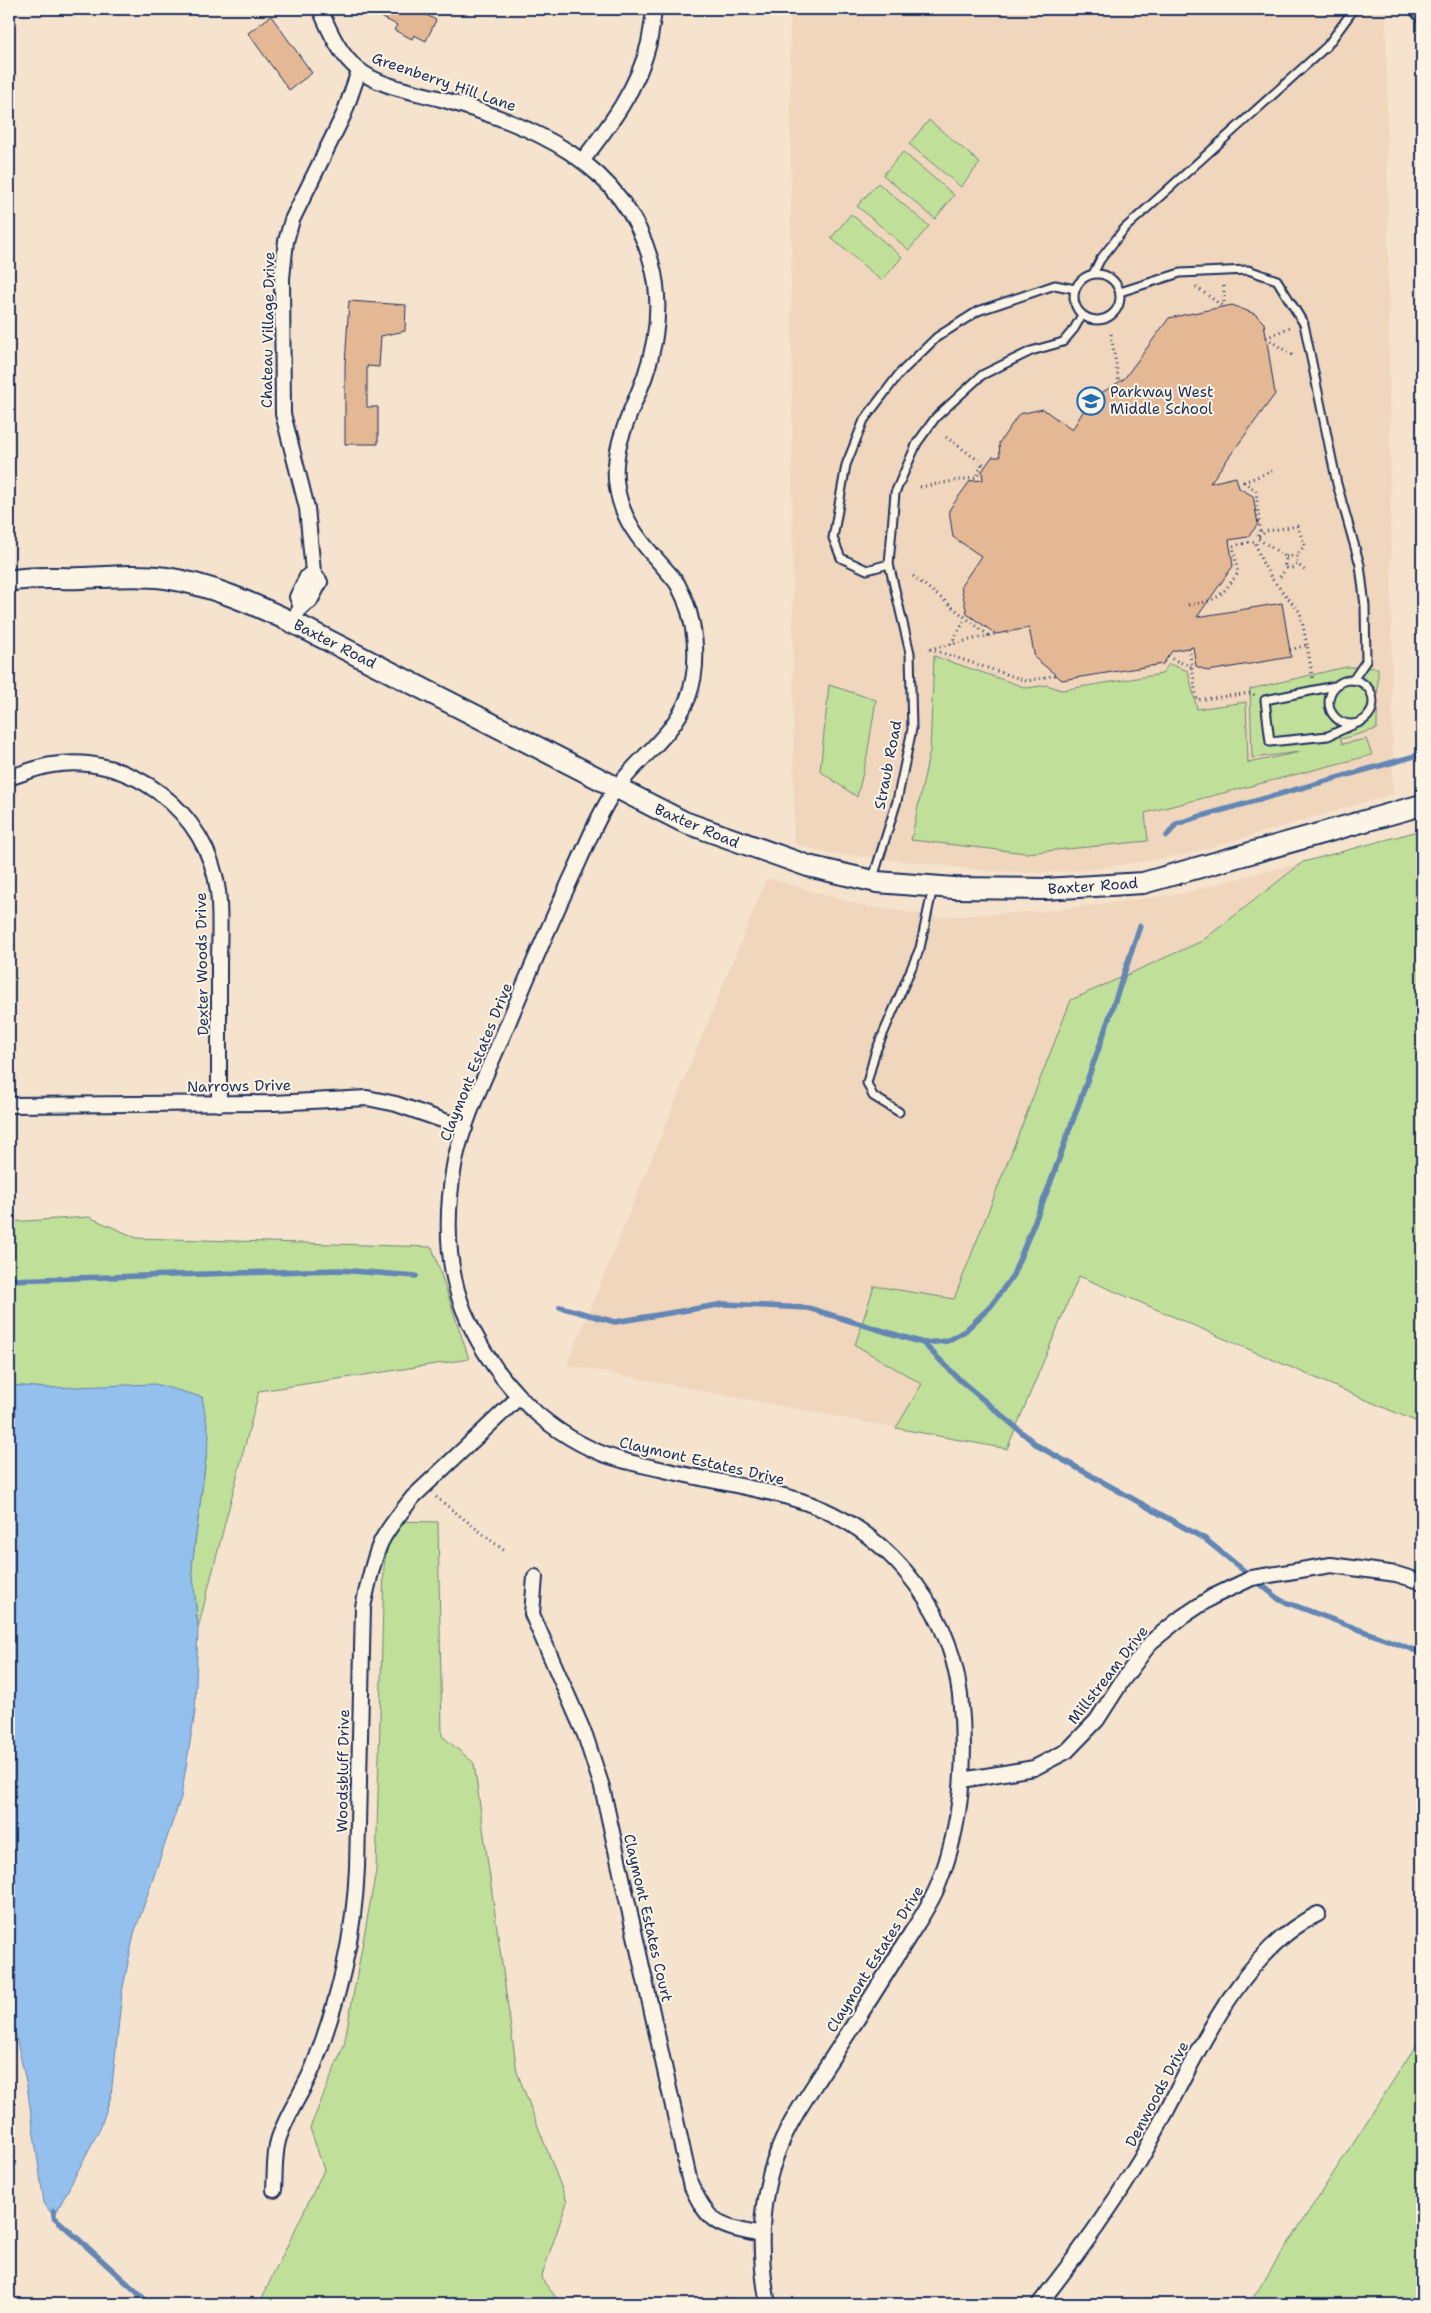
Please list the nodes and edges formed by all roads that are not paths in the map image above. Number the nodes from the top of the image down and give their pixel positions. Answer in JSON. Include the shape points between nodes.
{"nodes":[{"id":1,"x":320,"y":9,"type":"edge"},
{"id":2,"x":654,"y":9,"type":"edge"},
{"id":3,"x":1354,"y":9,"type":"edge"},
{"id":4,"x":1417,"y":9,"type":"edge"},
{"id":5,"x":1422,"y":15,"type":"edge"},
{"id":6,"x":359,"y":71,"type":"junction"},
{"id":7,"x":582,"y":160,"type":"junction"},
{"id":8,"x":1093,"y":274,"type":"junction"},
{"id":9,"x":1075,"y":289,"type":"junction"},
{"id":10,"x":1120,"y":292,"type":"junction"},
{"id":11,"x":1082,"y":315,"type":"junction"},
{"id":12,"x":889,"y":564,"type":"junction"},
{"id":13,"x":9,"y":581,"type":"edge"},
{"id":14,"x":296,"y":615,"type":"junction"},
{"id":15,"x":1354,"y":680,"type":"junction"},
{"id":16,"x":1336,"y":686,"type":"junction"},
{"id":17,"x":1355,"y":724,"type":"junction"},
{"id":18,"x":9,"y":778,"type":"edge"},
{"id":19,"x":616,"y":789,"type":"junction"},
{"id":20,"x":1422,"y":805,"type":"edge"},
{"id":21,"x":872,"y":881,"type":"junction"},
{"id":22,"x":933,"y":887,"type":"junction"},
{"id":23,"x":219,"y":1104,"type":"junction"},
{"id":24,"x":9,"y":1105,"type":"edge"},
{"id":25,"x":899,"y":1112,"type":"dead end"},
{"id":26,"x":465,"y":1128,"type":"junction"},
{"id":27,"x":519,"y":1397,"type":"junction"},
{"id":28,"x":535,"y":1577,"type":"dead end"},
{"id":29,"x":1422,"y":1582,"type":"edge"},
{"id":30,"x":962,"y":1780,"type":"junction"},
{"id":31,"x":1318,"y":1914,"type":"dead end"},
{"id":32,"x":274,"y":2190,"type":"dead end"},
{"id":33,"x":761,"y":2235,"type":"junction"},
{"id":34,"x":768,"y":2304,"type":"edge"},
{"id":35,"x":1039,"y":2304,"type":"edge"}],
"edges":[{"from":1,"to":6,"type":"street","name":"Greenberry Hill Lane","via":[[334,38]]},
{"from":2,"to":7,"type":"street","via":[[648,45],[629,95]]},
{"from":3,"to":8,"type":"lane","via":[[1327,46],[1124,230]]},
{"from":4,"to":5,"type":"street"},
{"from":6,"to":7,"type":"street","name":"Greenberry Hill Lane","via":[[381,82],[489,114],[539,133]]},
{"from":6,"to":14,"type":"street","name":"Chateau Village Drive","via":[[344,114],[292,220],[286,241],[282,278],[283,414],[307,508],[313,572],[297,597]]},
{"from":7,"to":19,"type":"street","name":"Claymont Estates Drive","via":[[628,209],[641,233],[659,293],[654,340],[646,374],[625,422],[614,466],[617,494],[627,523],[676,582],[691,618],[696,661],[689,695],[678,718]]},
{"from":8,"to":9,"type":"lane","via":[[1085,277]]},
{"from":8,"to":10,"type":"lane","via":[[1108,276],[1118,285]]},
{"from":9,"to":11,"type":"lane","via":[[1074,303]]},
{"from":9,"to":12,"type":"lane","via":[[1055,285],[978,311],[937,336],[899,374],[864,420],[846,465],[833,538],[841,558],[867,570]]},
{"from":10,"to":11,"type":"lane","via":[[1119,306],[1109,317],[1095,321]]},
{"from":10,"to":15,"type":"lane","via":[[1180,273],[1248,270],[1277,280],[1304,324],[1338,484],[1361,573],[1366,661]]},
{"from":11,"to":12,"type":"lane","name":"Straub Road","via":[[1063,342],[1031,351],[982,375],[936,417],[916,443],[895,493]]},
{"from":12,"to":21,"type":"lane","name":"Straub Road","via":[[910,653],[912,729],[897,801]]},
{"from":13,"to":14,"type":"main road","name":"Baxter Road","via":[[126,575],[165,578],[208,587]]},
{"from":14,"to":19,"type":"main road","name":"Baxter Road"},
{"from":15,"to":16,"type":"lane"},
{"from":15,"to":17,"type":"lane","via":[[1367,686],[1373,700],[1370,715]]},
{"from":16,"to":17,"type":"lane","via":[[1329,697],[1329,710],[1342,724]]},
{"from":16,"to":17,"type":"lane","via":[[1265,700],[1270,742],[1328,736]]},
{"from":18,"to":23,"type":"street","name":"Dexter Woods Drive","via":[[52,765],[109,768],[157,789],[194,828],[208,853],[218,890]]},
{"from":19,"to":21,"type":"main road","name":"Baxter Road","via":[[684,822],[741,844],[808,866]]},
{"from":19,"to":26,"type":"street","name":"Claymont Estates Drive","via":[[593,830],[564,895]]},
{"from":20,"to":22,"type":"main road","name":"Baxter Road","via":[[1143,883],[1045,889]]},
{"from":21,"to":22,"type":"main road","name":"Baxter Road"},
{"from":22,"to":25,"type":"lane","via":[[920,948],[876,1053],[867,1083],[873,1096]]},
{"from":23,"to":24,"type":"street","name":"Narrows Drive"},
{"from":23,"to":26,"type":"street","name":"Narrows Drive","via":[[367,1098],[396,1104]]},
{"from":26,"to":27,"type":"street","name":"Claymont Estates Drive","via":[[455,1160],[451,1189],[451,1262],[459,1299],[474,1335],[496,1370]]},
{"from":27,"to":30,"type":"street","name":"Claymont Estates Drive","via":[[552,1424],[602,1453],[819,1507],[875,1542],[902,1566],[926,1597],[955,1662],[963,1732]]},
{"from":27,"to":32,"type":"street","name":"Woodsbluff Drive","via":[[413,1497],[381,1542],[371,1572],[363,1607],[355,1906],[343,1977],[317,2058],[278,2141]]},
{"from":28,"to":33,"type":"street","name":"Claymont Estates Court","via":[[532,1614],[586,1735],[602,1787],[690,2183],[702,2208],[713,2220]]},
{"from":29,"to":30,"type":"street","name":"Millstream Drive","via":[[1396,1574],[1331,1566],[1252,1578],[1212,1597],[1150,1642],[1097,1720],[1067,1751],[1034,1768]]},
{"from":30,"to":33,"type":"street","name":"Claymont Estates Drive","via":[[950,1850],[938,1889],[796,2113],[771,2175]]},
{"from":31,"to":35,"type":"street","name":"Denwoods Drive","via":[[1298,1923],[1270,1949],[1233,1993],[1139,2161],[1086,2244]]},
{"from":33,"to":34,"type":"street","name":"Claymont Estates Drive","via":[[762,2270]]}]}
